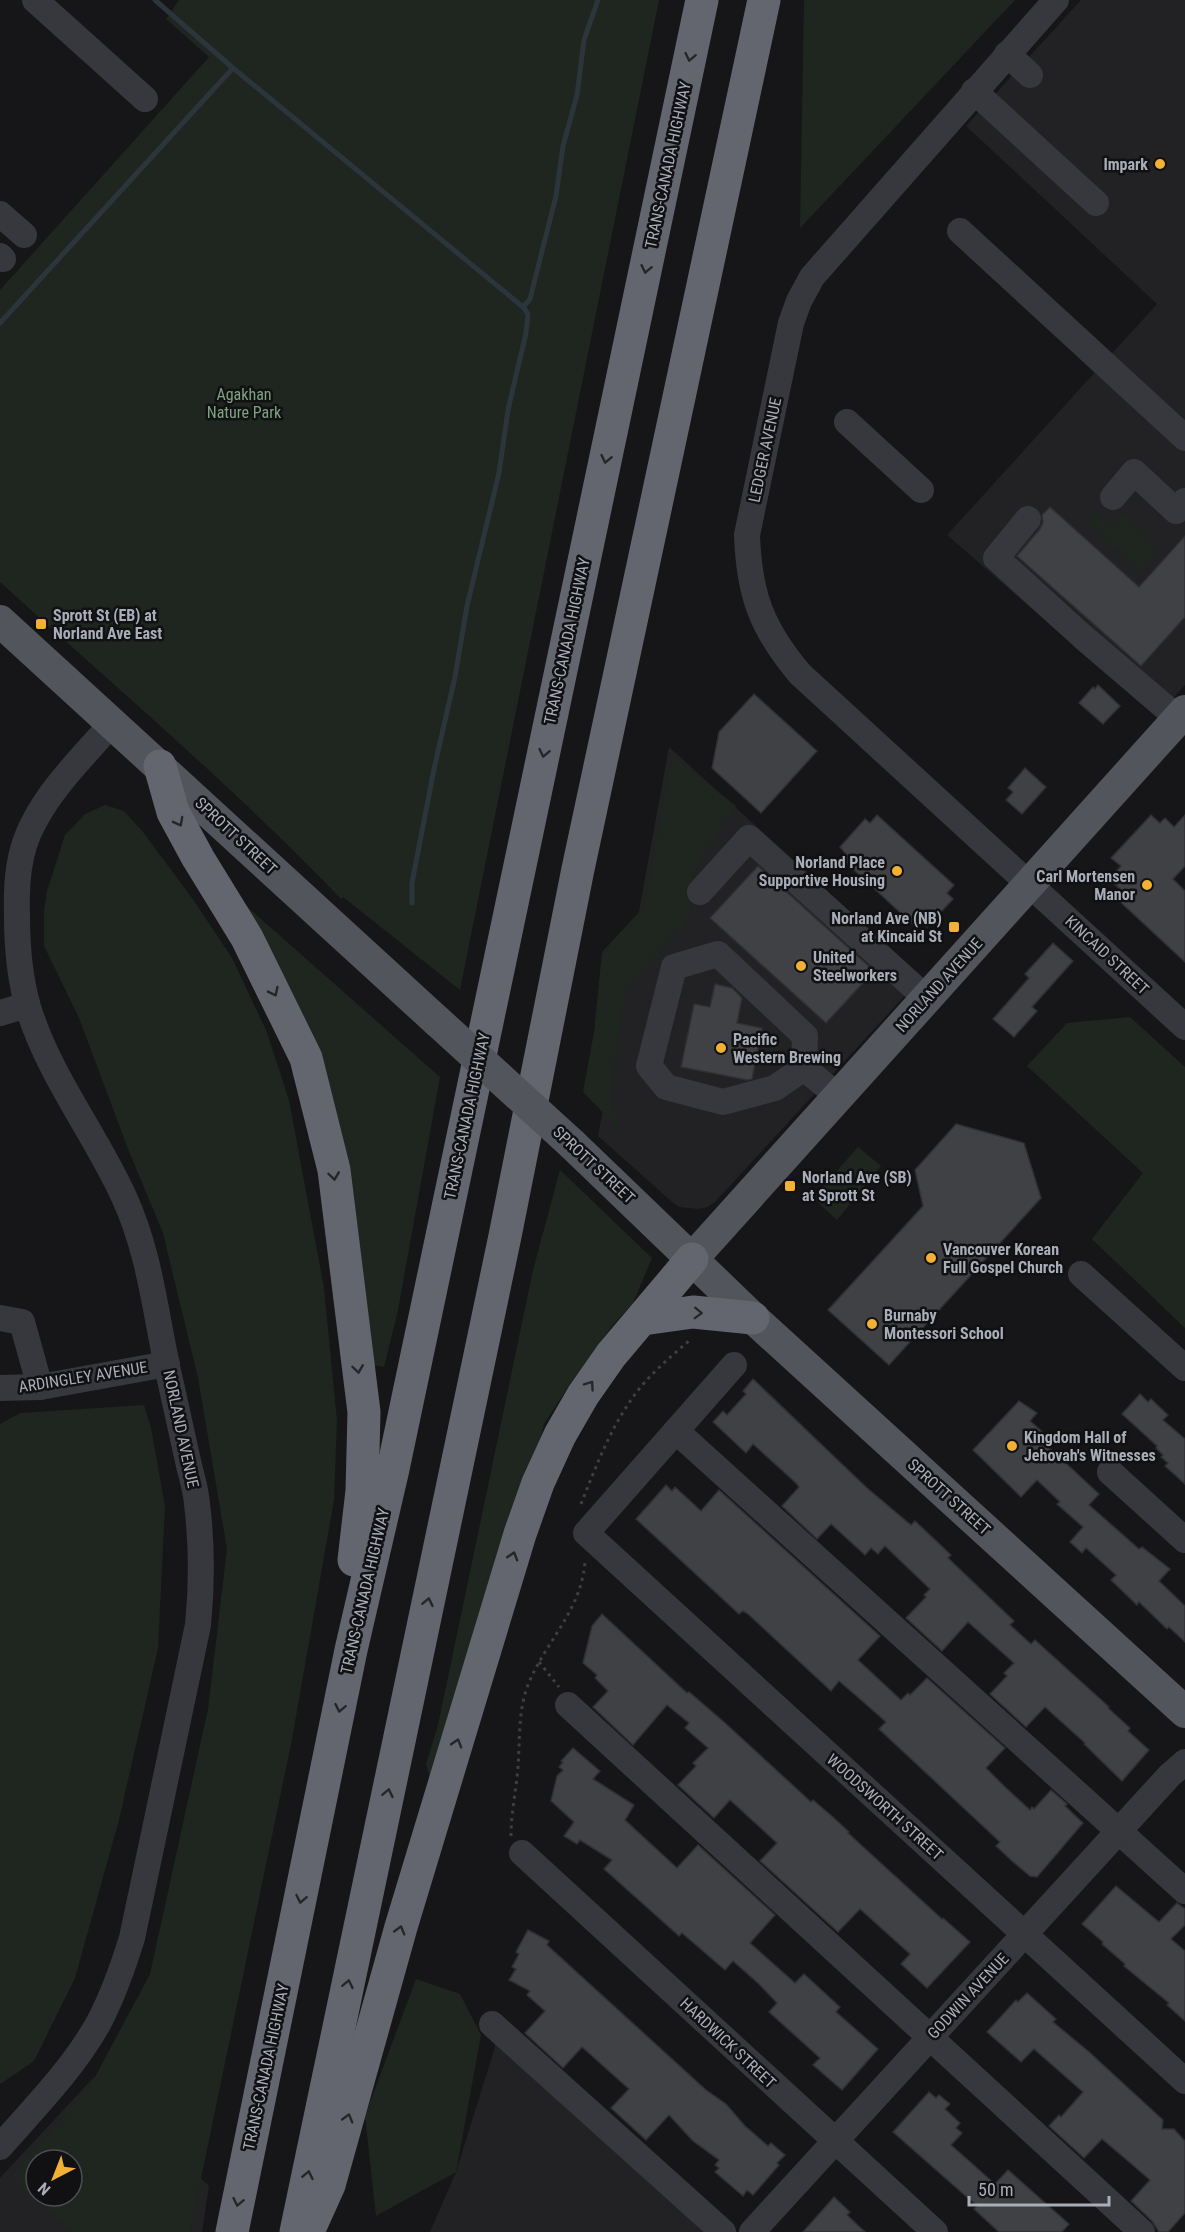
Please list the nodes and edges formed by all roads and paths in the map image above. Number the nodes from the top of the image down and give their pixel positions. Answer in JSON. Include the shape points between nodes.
{"nodes":[{"id":1,"x":35,"y":0,"type":"edge"},
{"id":2,"x":702,"y":0,"type":"edge"},
{"id":3,"x":764,"y":0,"type":"edge"},
{"id":4,"x":1056,"y":0,"type":"edge"},
{"id":5,"x":1007,"y":54,"type":"junction"},
{"id":6,"x":1030,"y":75,"type":"dead end"},
{"id":7,"x":974,"y":91,"type":"junction"},
{"id":8,"x":145,"y":99,"type":"dead end"},
{"id":9,"x":1096,"y":203,"type":"dead end"},
{"id":10,"x":0,"y":214,"type":"edge"},
{"id":11,"x":960,"y":231,"type":"dead end"},
{"id":12,"x":24,"y":235,"type":"dead end"},
{"id":13,"x":847,"y":422,"type":"dead end"},
{"id":14,"x":1185,"y":438,"type":"edge"},
{"id":15,"x":921,"y":490,"type":"dead end"},
{"id":16,"x":1113,"y":497,"type":"dead end"},
{"id":17,"x":1185,"y":501,"type":"edge"},
{"id":18,"x":1028,"y":519,"type":"dead end"},
{"id":19,"x":0,"y":621,"type":"edge"},
{"id":20,"x":1182,"y":714,"type":"edge"},
{"id":21,"x":112,"y":723,"type":"junction"},
{"id":22,"x":160,"y":766,"type":"junction"},
{"id":23,"x":1030,"y":883,"type":"junction"},
{"id":24,"x":700,"y":892,"type":"dead end"},
{"id":25,"x":926,"y":998,"type":"junction"},
{"id":26,"x":27,"y":1005,"type":"junction"},
{"id":27,"x":0,"y":1013,"type":"edge"},
{"id":28,"x":1185,"y":1027,"type":"edge"},
{"id":29,"x":804,"y":1068,"type":"junction"},
{"id":30,"x":839,"y":1097,"type":"junction"},
{"id":31,"x":692,"y":1258,"type":"junction"},
{"id":32,"x":1081,"y":1274,"type":"dead end"},
{"id":33,"x":0,"y":1318,"type":"edge"},
{"id":34,"x":753,"y":1318,"type":"junction"},
{"id":35,"x":643,"y":1320,"type":"junction"},
{"id":36,"x":692,"y":1332,"type":"dead end"},
{"id":37,"x":167,"y":1364,"type":"junction"},
{"id":38,"x":734,"y":1365,"type":"dead end"},
{"id":39,"x":1185,"y":1368,"type":"edge"},
{"id":40,"x":40,"y":1387,"type":"junction"},
{"id":41,"x":0,"y":1388,"type":"edge"},
{"id":42,"x":676,"y":1431,"type":"junction"},
{"id":43,"x":1110,"y":1472,"type":"dead end"},
{"id":44,"x":586,"y":1533,"type":"junction"},
{"id":45,"x":1185,"y":1540,"type":"edge"},
{"id":46,"x":351,"y":1650,"type":"junction"},
{"id":47,"x":539,"y":1662,"type":"junction"},
{"id":48,"x":568,"y":1705,"type":"joint"},
{"id":49,"x":1185,"y":1712,"type":"edge"},
{"id":50,"x":1185,"y":1762,"type":"edge"},
{"id":51,"x":1120,"y":1831,"type":"junction"},
{"id":52,"x":522,"y":1853,"type":"joint"},
{"id":53,"x":1185,"y":1891,"type":"edge"},
{"id":54,"x":1026,"y":1935,"type":"junction"},
{"id":55,"x":492,"y":2024,"type":"dead end"},
{"id":56,"x":929,"y":2038,"type":"junction"},
{"id":57,"x":1185,"y":2081,"type":"edge"},
{"id":58,"x":835,"y":2141,"type":"junction"},
{"id":59,"x":0,"y":2147,"type":"edge"},
{"id":60,"x":232,"y":2232,"type":"edge"},
{"id":61,"x":296,"y":2232,"type":"edge"},
{"id":62,"x":308,"y":2232,"type":"edge"},
{"id":63,"x":723,"y":2232,"type":"edge"},
{"id":64,"x":752,"y":2232,"type":"edge"},
{"id":65,"x":935,"y":2232,"type":"edge"},
{"id":66,"x":1142,"y":2232,"type":"edge"}],
"edges":[{"from":1,"to":8,"type":"street"},
{"from":2,"to":46,"type":"highway","name":"TRANS-CANADA HIGHWAY","one_way":true},
{"from":61,"to":3,"type":"highway","one_way":true,"via":[[505,1236],[578,868]]},
{"from":4,"to":5,"type":"street","name":"LEDGER AVENUE"},
{"from":5,"to":6,"type":"street"},
{"from":5,"to":7,"type":"street","name":"LEDGER AVENUE"},
{"from":7,"to":9,"type":"street"},
{"from":7,"to":23,"type":"street","name":"LEDGER AVENUE","via":[[812,277],[799,301],[791,323],[747,535],[748,560],[758,606],[768,630],[800,674]]},
{"from":10,"to":12,"type":"street"},
{"from":11,"to":14,"type":"street"},
{"from":13,"to":15,"type":"street"},
{"from":16,"to":17,"type":"street","via":[[1134,472],[1176,511]]},
{"from":18,"to":20,"type":"street","via":[[996,558],[1083,637]]},
{"from":19,"to":21,"type":"main road","name":"SPROTT STREET"},
{"from":20,"to":23,"type":"main road","name":"NORLAND AVENUE"},
{"from":21,"to":22,"type":"main road","name":"SPROTT STREET"},
{"from":21,"to":26,"type":"street","name":"NORLAND AVENUE","via":[[43,807],[21,857],[16,880],[17,922]]},
{"from":22,"to":31,"type":"main road","name":"SPROTT STREET","bridge":true},
{"from":22,"to":46,"type":"highway","one_way":true,"via":[[173,812],[248,938],[306,1058],[334,1170],[364,1412],[362,1491],[352,1574]]},
{"from":23,"to":25,"type":"main road","name":"NORLAND AVENUE"},
{"from":23,"to":28,"type":"street","name":"KINCAID STREET"},
{"from":24,"to":25,"type":"street","via":[[749,838]]},
{"from":25,"to":30,"type":"main road","name":"NORLAND AVENUE"},
{"from":26,"to":27,"type":"street"},
{"from":26,"to":37,"type":"street","name":"NORLAND AVENUE","via":[[48,1058],[129,1208],[152,1281]]},
{"from":29,"to":29,"type":"street","via":[[805,1036],[718,954],[674,967],[650,1066],[666,1087],[723,1102],[776,1088]]},
{"from":29,"to":30,"type":"street"},
{"from":30,"to":31,"type":"main road","name":"NORLAND AVENUE"},
{"from":31,"to":34,"type":"main road","name":"SPROTT STREET"},
{"from":31,"to":35,"type":"highway"},
{"from":32,"to":39,"type":"street"},
{"from":33,"to":40,"type":"street","via":[[22,1322]]},
{"from":35,"to":34,"type":"highway","one_way":true,"via":[[693,1312]]},
{"from":34,"to":49,"type":"main road","name":"SPROTT STREET"},
{"from":62,"to":35,"type":"highway","one_way":true,"via":[[329,2185],[401,1927],[534,1493],[583,1395],[611,1355]]},
{"from":36,"to":44,"type":"path","via":[[691,1339],[658,1368],[629,1402],[610,1434],[577,1514]]},
{"from":37,"to":40,"type":"street","name":"ARDINGLEY AVENUE"},
{"from":37,"to":59,"type":"street","name":"NORLAND AVENUE","via":[[197,1501],[200,1600],[132,1938],[97,2024],[68,2069]]},
{"from":38,"to":42,"type":"street"},
{"from":40,"to":41,"type":"street","name":"ARDINGLEY AVENUE"},
{"from":42,"to":44,"type":"street"},
{"from":42,"to":51,"type":"street"},
{"from":43,"to":45,"type":"street"},
{"from":44,"to":47,"type":"path","via":[[584,1579]]},
{"from":44,"to":54,"type":"street","name":"WOODSWORTH STREET"},
{"from":46,"to":60,"type":"highway","name":"TRANS-CANADA HIGHWAY","one_way":true},
{"from":47,"to":48,"type":"path"},
{"from":47,"to":52,"type":"path","via":[[523,1702],[511,1816],[511,1838]]},
{"from":48,"to":56,"type":"street"},
{"from":50,"to":51,"type":"street","name":"GODWIN AVENUE"},
{"from":51,"to":53,"type":"street"},
{"from":51,"to":54,"type":"street","name":"GODWIN AVENUE"},
{"from":52,"to":58,"type":"street","name":"HARDWICK STREET"},
{"from":54,"to":56,"type":"street","name":"GODWIN AVENUE"},
{"from":54,"to":57,"type":"street","name":"WOODSWORTH STREET"},
{"from":55,"to":63,"type":"street"},
{"from":56,"to":58,"type":"street","name":"GODWIN AVENUE"},
{"from":56,"to":66,"type":"street"},
{"from":58,"to":64,"type":"street","name":"GODWIN AVENUE"},
{"from":58,"to":65,"type":"street","name":"HARDWICK STREET"}]}
